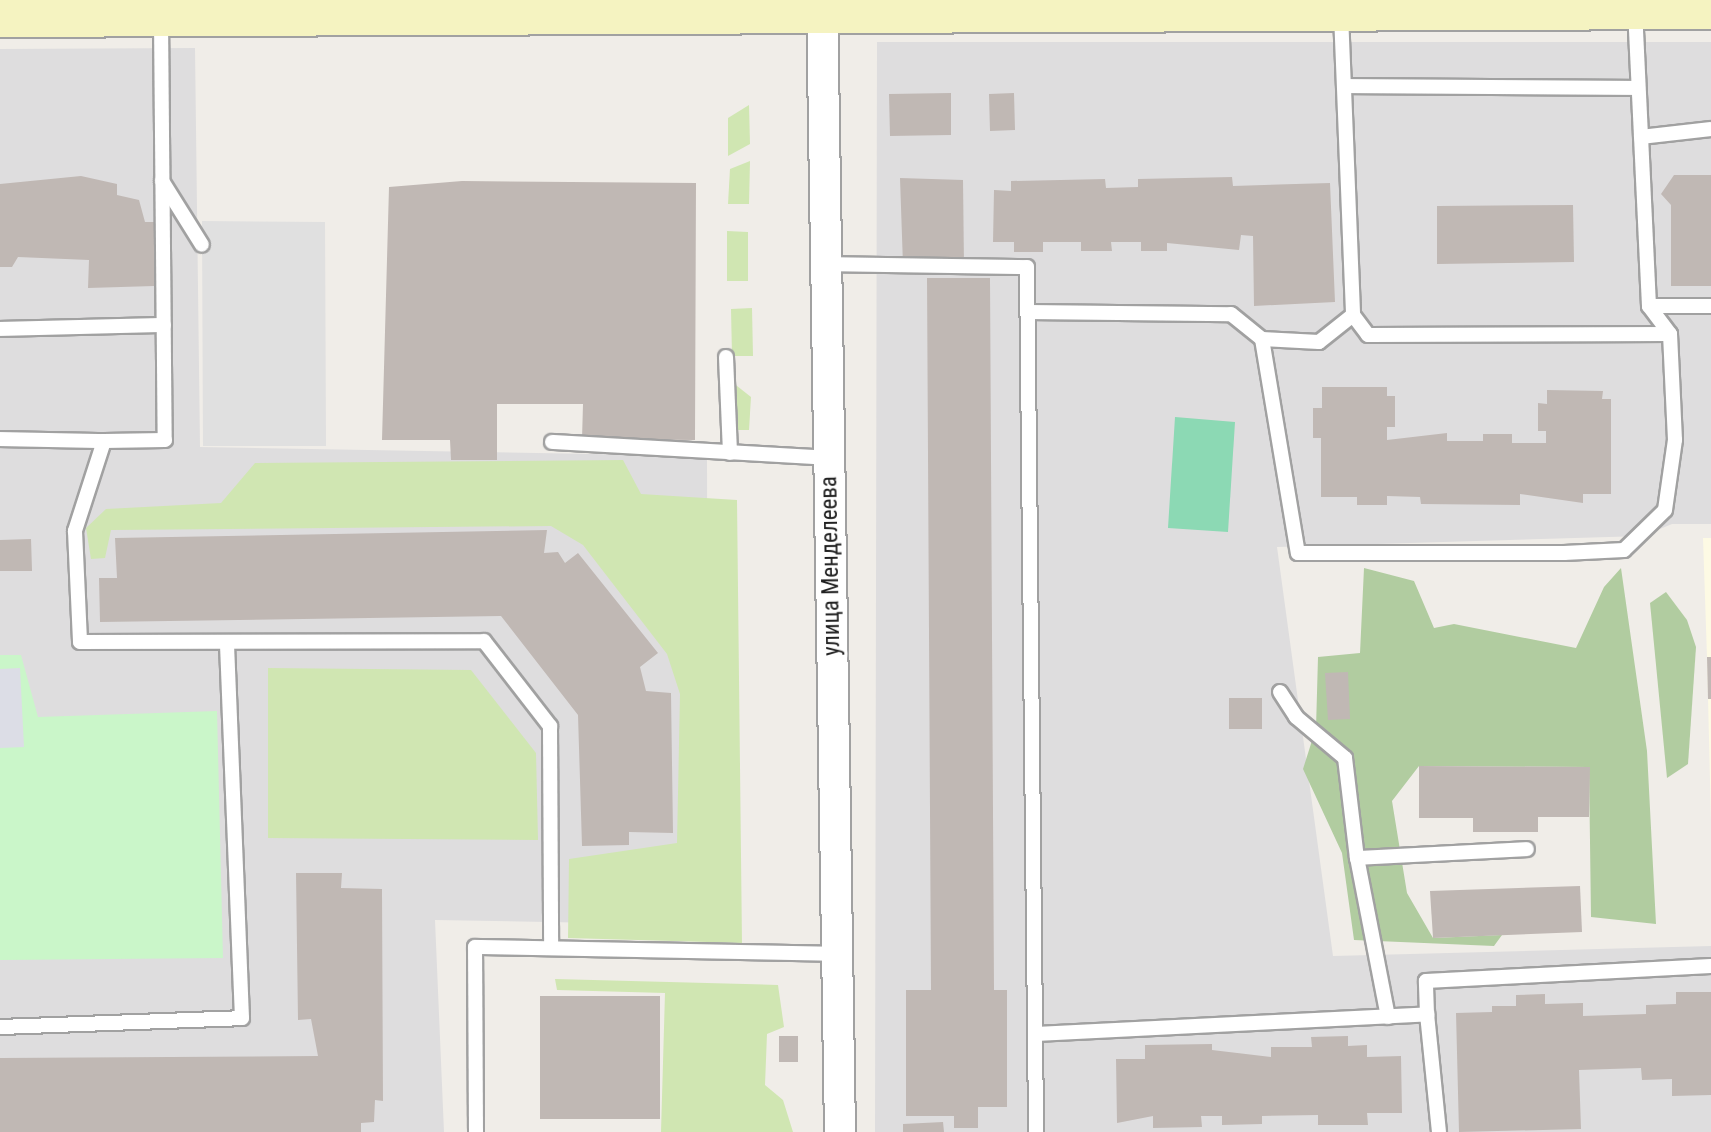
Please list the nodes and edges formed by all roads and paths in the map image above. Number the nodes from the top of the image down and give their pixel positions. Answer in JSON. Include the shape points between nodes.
{"nodes":[{"id":1,"x":1211,"y":6,"type":"edge"},
{"id":2,"x":822,"y":7,"type":"edge"},
{"id":3,"x":474,"y":8,"type":"edge"},
{"id":4,"x":38,"y":9,"type":"edge"},
{"id":5,"x":1341,"y":9,"type":"junction"},
{"id":6,"x":1635,"y":9,"type":"junction"},
{"id":7,"x":1711,"y":10,"type":"edge"},
{"id":8,"x":0,"y":18,"type":"edge"},
{"id":9,"x":161,"y":19,"type":"junction"},
{"id":10,"x":1344,"y":86,"type":"junction"},
{"id":11,"x":1638,"y":88,"type":"junction"},
{"id":12,"x":1711,"y":129,"type":"edge"},
{"id":13,"x":1641,"y":137,"type":"junction"},
{"id":14,"x":162,"y":180,"type":"junction"},
{"id":15,"x":202,"y":245,"type":"dead end"},
{"id":16,"x":827,"y":264,"type":"junction"},
{"id":17,"x":1649,"y":306,"type":"junction"},
{"id":18,"x":1711,"y":306,"type":"edge"},
{"id":19,"x":1028,"y":312,"type":"junction"},
{"id":20,"x":1353,"y":315,"type":"junction"},
{"id":21,"x":164,"y":325,"type":"junction"},
{"id":22,"x":0,"y":330,"type":"edge"},
{"id":23,"x":1670,"y":334,"type":"junction"},
{"id":24,"x":1262,"y":339,"type":"junction"},
{"id":25,"x":726,"y":357,"type":"dead end"},
{"id":26,"x":0,"y":439,"type":"edge"},
{"id":27,"x":104,"y":441,"type":"junction"},
{"id":28,"x":552,"y":442,"type":"dead end"},
{"id":29,"x":730,"y":453,"type":"junction"},
{"id":30,"x":830,"y":458,"type":"junction"},
{"id":31,"x":227,"y":642,"type":"junction"},
{"id":32,"x":1280,"y":692,"type":"dead end"},
{"id":33,"x":1527,"y":849,"type":"dead end"},
{"id":34,"x":1357,"y":858,"type":"junction"},
{"id":35,"x":551,"y":947,"type":"junction"},
{"id":36,"x":837,"y":954,"type":"junction"},
{"id":37,"x":1711,"y":966,"type":"edge"},
{"id":38,"x":1427,"y":1014,"type":"junction"},
{"id":39,"x":1388,"y":1017,"type":"junction"},
{"id":40,"x":0,"y":1027,"type":"edge"},
{"id":41,"x":1038,"y":1034,"type":"junction"},
{"id":42,"x":476,"y":1132,"type":"edge"},
{"id":43,"x":840,"y":1132,"type":"edge"},
{"id":44,"x":1036,"y":1132,"type":"edge"},
{"id":45,"x":1438,"y":1132,"type":"edge"}],
"edges":[{"from":1,"to":2,"type":"main road"},
{"from":1,"to":5,"type":"main road"},
{"from":2,"to":3,"type":"main road"},
{"from":2,"to":16,"type":"street","name":"улица Менделеева"},
{"from":3,"to":9,"type":"main road"},
{"from":4,"to":8,"type":"main road"},
{"from":4,"to":9,"type":"main road"},
{"from":5,"to":6,"type":"main road"},
{"from":5,"to":10,"type":"lane"},
{"from":6,"to":7,"type":"main road"},
{"from":6,"to":11,"type":"lane"},
{"from":9,"to":14,"type":"lane"},
{"from":10,"to":11,"type":"lane"},
{"from":10,"to":20,"type":"lane"},
{"from":11,"to":13,"type":"lane"},
{"from":12,"to":13,"type":"lane"},
{"from":13,"to":17,"type":"lane"},
{"from":14,"to":15,"type":"lane"},
{"from":14,"to":21,"type":"lane"},
{"from":16,"to":19,"type":"lane","via":[[1027,267]]},
{"from":16,"to":30,"type":"street","name":"улица Менделеева"},
{"from":17,"to":18,"type":"lane"},
{"from":17,"to":23,"type":"lane"},
{"from":19,"to":24,"type":"lane","via":[[1231,314]]},
{"from":19,"to":41,"type":"lane"},
{"from":20,"to":23,"type":"lane","via":[[1368,335]]},
{"from":20,"to":24,"type":"lane","via":[[1319,342]]},
{"from":21,"to":22,"type":"lane"},
{"from":21,"to":27,"type":"lane","via":[[165,440]]},
{"from":23,"to":24,"type":"lane","via":[[1675,440],[1665,510],[1624,550],[1564,553],[1298,554]]},
{"from":25,"to":29,"type":"lane"},
{"from":26,"to":27,"type":"lane"},
{"from":27,"to":31,"type":"lane","via":[[75,531],[80,642]]},
{"from":28,"to":29,"type":"lane"},
{"from":29,"to":30,"type":"lane"},
{"from":30,"to":36,"type":"street","name":"улица Менделеева"},
{"from":31,"to":35,"type":"lane","via":[[484,641],[550,726]]},
{"from":31,"to":40,"type":"lane","via":[[242,1018]]},
{"from":32,"to":34,"type":"lane","via":[[1296,717],[1345,758]]},
{"from":33,"to":34,"type":"lane"},
{"from":34,"to":39,"type":"lane"},
{"from":35,"to":36,"type":"lane"},
{"from":35,"to":42,"type":"lane","via":[[475,947]]},
{"from":36,"to":43,"type":"street","name":"улица Менделеева"},
{"from":37,"to":38,"type":"lane","via":[[1426,981]]},
{"from":38,"to":39,"type":"lane"},
{"from":38,"to":45,"type":"lane"},
{"from":39,"to":41,"type":"lane"},
{"from":41,"to":44,"type":"lane"}]}
